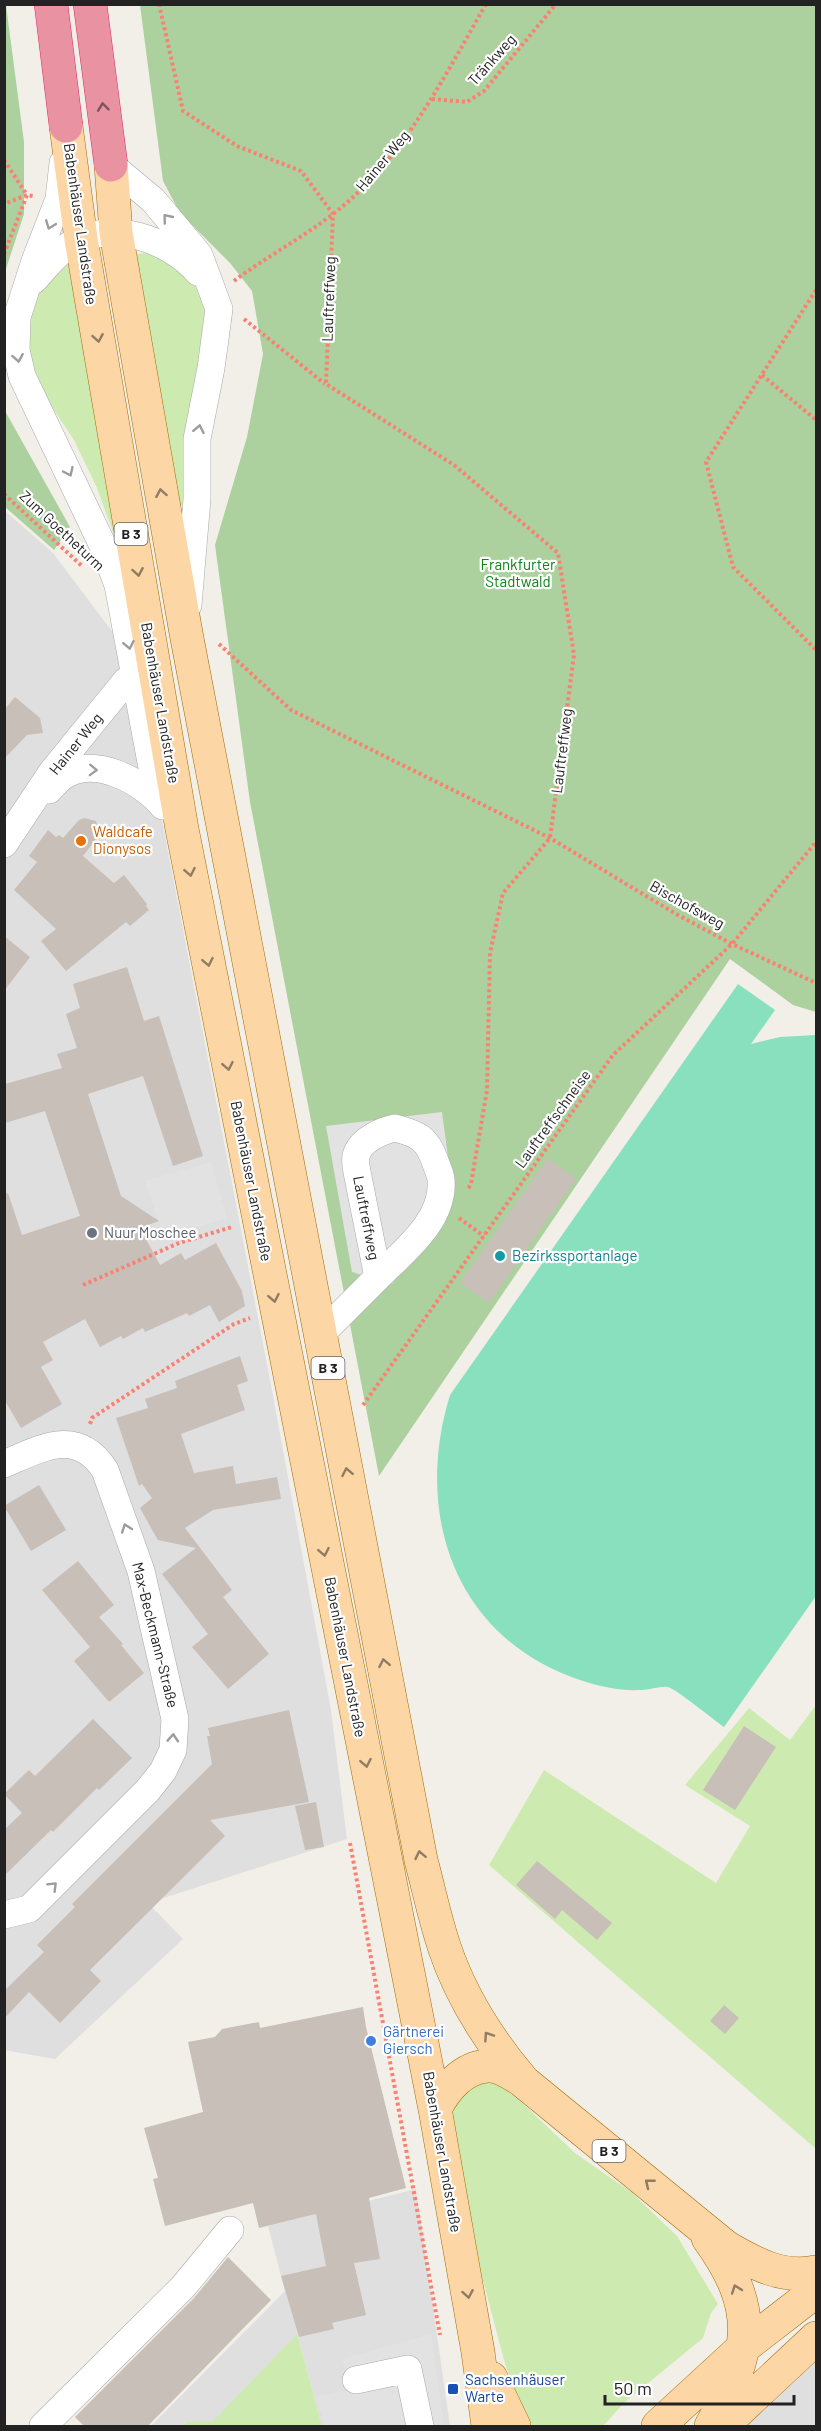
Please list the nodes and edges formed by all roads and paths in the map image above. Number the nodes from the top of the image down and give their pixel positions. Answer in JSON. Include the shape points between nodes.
{"nodes":[{"id":1,"x":51,"y":4,"type":"edge"},
{"id":2,"x":90,"y":4,"type":"edge"},
{"id":3,"x":159,"y":4,"type":"edge"},
{"id":4,"x":486,"y":4,"type":"edge"},
{"id":5,"x":556,"y":4,"type":"edge"},
{"id":6,"x":432,"y":99,"type":"junction"},
{"id":7,"x":66,"y":126,"type":"junction"},
{"id":8,"x":4,"y":160,"type":"edge"},
{"id":9,"x":111,"y":165,"type":"junction"},
{"id":10,"x":27,"y":195,"type":"junction"},
{"id":11,"x":36,"y":196,"type":"dead end"},
{"id":12,"x":4,"y":204,"type":"edge"},
{"id":13,"x":333,"y":214,"type":"junction"},
{"id":14,"x":116,"y":233,"type":"junction"},
{"id":15,"x":81,"y":239,"type":"junction"},
{"id":16,"x":4,"y":254,"type":"edge"},
{"id":17,"x":238,"y":279,"type":"dead end"},
{"id":18,"x":212,"y":290,"type":"junction"},
{"id":19,"x":816,"y":290,"type":"edge"},
{"id":20,"x":22,"y":300,"type":"junction"},
{"id":21,"x":762,"y":375,"type":"junction"},
{"id":22,"x":326,"y":384,"type":"junction"},
{"id":23,"x":816,"y":420,"type":"edge"},
{"id":24,"x":4,"y":494,"type":"edge"},
{"id":25,"x":86,"y":570,"type":"dead end"},
{"id":26,"x":187,"y":620,"type":"junction"},
{"id":27,"x":816,"y":650,"type":"edge"},
{"id":28,"x":126,"y":681,"type":"dead end"},
{"id":29,"x":158,"y":800,"type":"junction"},
{"id":30,"x":29,"y":810,"type":"junction"},
{"id":31,"x":182,"y":829,"type":"junction"},
{"id":32,"x":550,"y":838,"type":"junction"},
{"id":33,"x":816,"y":842,"type":"edge"},
{"id":34,"x":4,"y":844,"type":"edge"},
{"id":35,"x":732,"y":944,"type":"junction"},
{"id":36,"x":816,"y":983,"type":"edge"},
{"id":37,"x":465,"y":1194,"type":"dead end"},
{"id":38,"x":453,"y":1214,"type":"dead end"},
{"id":39,"x":236,"y":1225,"type":"dead end"},
{"id":40,"x":484,"y":1236,"type":"junction"},
{"id":41,"x":378,"y":1277,"type":"junction"},
{"id":42,"x":83,"y":1285,"type":"dead end"},
{"id":43,"x":254,"y":1317,"type":"dead end"},
{"id":44,"x":321,"y":1334,"type":"junction"},
{"id":45,"x":340,"y":1437,"type":"junction"},
{"id":46,"x":82,"y":1447,"type":"junction"},
{"id":47,"x":4,"y":1464,"type":"edge"},
{"id":48,"x":4,"y":1915,"type":"edge"},
{"id":49,"x":524,"y":2082,"type":"junction"},
{"id":50,"x":435,"y":2109,"type":"junction"},
{"id":51,"x":695,"y":2219,"type":"junction"},
{"id":52,"x":230,"y":2230,"type":"dead end"},
{"id":53,"x":816,"y":2272,"type":"edge"},
{"id":54,"x":816,"y":2291,"type":"edge"},
{"id":55,"x":816,"y":2338,"type":"edge"},
{"id":56,"x":745,"y":2346,"type":"junction"},
{"id":57,"x":478,"y":2352,"type":"junction"},
{"id":58,"x":356,"y":2380,"type":"dead end"},
{"id":59,"x":44,"y":2427,"type":"edge"},
{"id":60,"x":420,"y":2427,"type":"edge"},
{"id":61,"x":488,"y":2427,"type":"edge"},
{"id":62,"x":514,"y":2427,"type":"edge"},
{"id":63,"x":658,"y":2427,"type":"edge"},
{"id":64,"x":711,"y":2427,"type":"edge"},
{"id":65,"x":722,"y":2427,"type":"edge"}],
"edges":[{"from":1,"to":7,"type":"highway","name":"Babenhäuser Landstraße","number":"B 3"},
{"from":9,"to":2,"type":"highway","number":"B 3","one_way":true},
{"from":3,"to":13,"type":"path","via":[[183,111],[237,146],[301,171]]},
{"from":4,"to":6,"type":"path","name":"Hainer Weg"},
{"from":5,"to":6,"type":"path","name":"Tränkweg","via":[[484,91],[467,102]]},
{"from":6,"to":13,"type":"path","name":"Hainer Weg","via":[[370,181]]},
{"from":7,"to":15,"type":"main road","name":"Babenhäuser Landstraße","number":"B 3"},
{"from":7,"to":20,"type":"street","one_way":true,"via":[[59,199]]},
{"from":8,"to":10,"type":"path"},
{"from":9,"to":14,"type":"main road","number":"B 3"},
{"from":18,"to":9,"type":"street","one_way":true,"via":[[199,255],[153,200]]},
{"from":10,"to":11,"type":"path"},
{"from":10,"to":12,"type":"path"},
{"from":10,"to":16,"type":"path"},
{"from":13,"to":17,"type":"path","name":"Hainer Weg"},
{"from":13,"to":22,"type":"path","name":"Lauftreffweg"},
{"from":14,"to":15,"type":"street"},
{"from":14,"to":18,"type":"street","via":[[166,246],[192,265]]},
{"from":26,"to":14,"type":"main road","number":"B 3","one_way":true},
{"from":15,"to":20,"type":"street","via":[[47,265]]},
{"from":15,"to":31,"type":"main road","name":"Babenhäuser Landstraße","number":"B 3","one_way":true},
{"from":18,"to":22,"type":"path","name":"Lauftreffweg"},
{"from":26,"to":18,"type":"street","one_way":true,"via":[[197,499],[197,438],[218,329],[219,309]]},
{"from":19,"to":21,"type":"path"},
{"from":20,"to":29,"type":"street","one_way":true,"via":[[16,350],[22,376],[118,585]]},
{"from":21,"to":23,"type":"path"},
{"from":21,"to":27,"type":"path","via":[[706,462],[733,567]]},
{"from":22,"to":32,"type":"path","name":"Lauftreffweg","via":[[454,465],[558,553],[574,655]]},
{"from":24,"to":25,"type":"path","name":"Zum Goetheturm"},
{"from":26,"to":32,"type":"path","name":"Bischofsweg","via":[[291,710]]},
{"from":26,"to":44,"type":"main road","number":"B 3"},
{"from":28,"to":30,"type":"street","name":"Hainer Weg","via":[[52,772]]},
{"from":30,"to":29,"type":"street","name":"Hainer Weg","one_way":true,"via":[[63,776],[89,769],[136,781]]},
{"from":29,"to":31,"type":"street","name":"Hainer Weg"},
{"from":30,"to":34,"type":"street","name":"Hainer Weg"},
{"from":31,"to":50,"type":"main road","name":"Babenhäuser Landstraße","number":"B 3","one_way":true},
{"from":32,"to":35,"type":"path","name":"Bischofsweg"},
{"from":32,"to":37,"type":"path","via":[[503,893],[490,953],[487,1090],[471,1184]]},
{"from":33,"to":35,"type":"path","name":"Lauftreffschneise"},
{"from":35,"to":36,"type":"path","name":"Bischofsweg"},
{"from":35,"to":40,"type":"path","name":"Lauftreffschneise","via":[[613,1055]]},
{"from":38,"to":40,"type":"path"},
{"from":39,"to":42,"type":"path","via":[[179,1243]]},
{"from":40,"to":45,"type":"path","name":"Lauftreffschneise"},
{"from":41,"to":41,"type":"street","name":"Lauftreffweg","via":[[426,1227],[437,1205],[441,1179],[430,1148],[417,1134],[395,1128],[381,1131],[363,1144],[356,1156]]},
{"from":41,"to":44,"type":"street","name":"Lauftreffweg"},
{"from":43,"to":46,"type":"path","via":[[234,1324],[92,1418]]},
{"from":44,"to":45,"type":"main road","number":"B 3"},
{"from":49,"to":45,"type":"main road","number":"B 3","one_way":true,"via":[[502,2057],[467,2001],[438,1927],[421,1860]]},
{"from":46,"to":47,"type":"street","via":[[55,1445]]},
{"from":48,"to":46,"type":"street","name":"Max-Beckmann-Straße","one_way":true,"via":[[29,1909],[148,1790],[164,1771],[173,1750],[175,1719],[141,1571],[105,1470]]},
{"from":49,"to":50,"type":"main road","number":"B 3","via":[[505,2069],[488,2066],[460,2077],[445,2089]]},
{"from":51,"to":49,"type":"main road","number":"B 3","one_way":true},
{"from":50,"to":57,"type":"main road","name":"Babenhäuser Landstraße","number":"B 3","one_way":true},
{"from":51,"to":53,"type":"main road","via":[[726,2247],[763,2267],[781,2273]]},
{"from":56,"to":51,"type":"main road","number":"B 3","one_way":true,"via":[[744,2318],[736,2288],[724,2261]]},
{"from":52,"to":59,"type":"street","via":[[183,2287]]},
{"from":54,"to":56,"type":"main road"},
{"from":55,"to":65,"type":"main road"},
{"from":56,"to":63,"type":"main road"},
{"from":56,"to":64,"type":"main road","number":"B 3"},
{"from":57,"to":61,"type":"main road","number":"B 3"},
{"from":57,"to":62,"type":"main road","number":"B 3"},
{"from":58,"to":60,"type":"street","via":[[408,2369]]}]}
